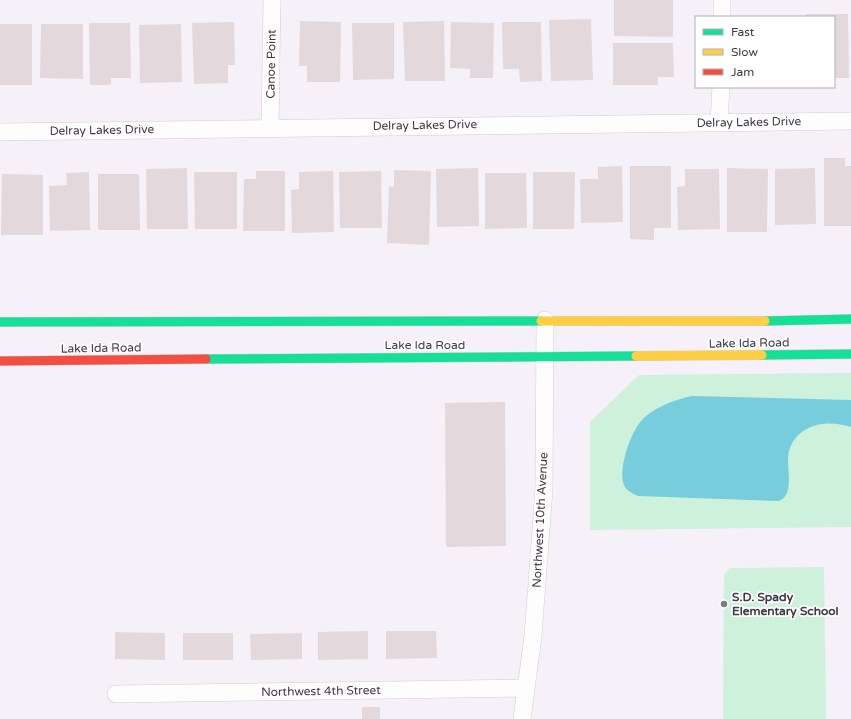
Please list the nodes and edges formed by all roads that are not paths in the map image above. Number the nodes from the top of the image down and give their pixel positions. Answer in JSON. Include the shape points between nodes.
{"nodes":[{"id":1,"x":272,"y":0,"type":"edge"},
{"id":2,"x":722,"y":0,"type":"edge"},
{"id":3,"x":722,"y":16,"type":"edge"},
{"id":4,"x":721,"y":88,"type":"edge"},
{"id":5,"x":851,"y":121,"type":"edge"},
{"id":6,"x":719,"y":122,"type":"junction"},
{"id":7,"x":270,"y":127,"type":"junction"},
{"id":8,"x":0,"y":132,"type":"edge"},
{"id":9,"x":851,"y":319,"type":"edge"},
{"id":10,"x":545,"y":320,"type":"junction"},
{"id":11,"x":0,"y":322,"type":"edge"},
{"id":12,"x":851,"y":354,"type":"edge"},
{"id":13,"x":545,"y":357,"type":"junction"},
{"id":14,"x":0,"y":361,"type":"edge"},
{"id":15,"x":525,"y":688,"type":"junction"},
{"id":16,"x":116,"y":694,"type":"dead end"},
{"id":17,"x":522,"y":719,"type":"edge"}],
"edges":[{"from":1,"to":7,"type":"street","name":"Canoe Point"},
{"from":2,"to":3,"type":"street"},
{"from":4,"to":6,"type":"street"},
{"from":5,"to":6,"type":"street","name":"Delray Lakes Drive"},
{"from":6,"to":7,"type":"street","name":"Delray Lakes Drive"},
{"from":7,"to":8,"type":"street","name":"Delray Lakes Drive"},
{"from":9,"to":10,"type":"street","name":"Lake Ida Road"},
{"from":10,"to":11,"type":"street","name":"Lake Ida Road"},
{"from":10,"to":13,"type":"street","name":"Northwest 10th Avenue"},
{"from":12,"to":13,"type":"street","name":"Lake Ida Road"},
{"from":13,"to":14,"type":"street","name":"Lake Ida Road"},
{"from":13,"to":15,"type":"street","name":"Northwest 10th Avenue","via":[[544,489],[533,636]]},
{"from":15,"to":16,"type":"street","name":"Northwest 4th Street"},
{"from":15,"to":17,"type":"street","name":"Northwest 10th Avenue"}]}
